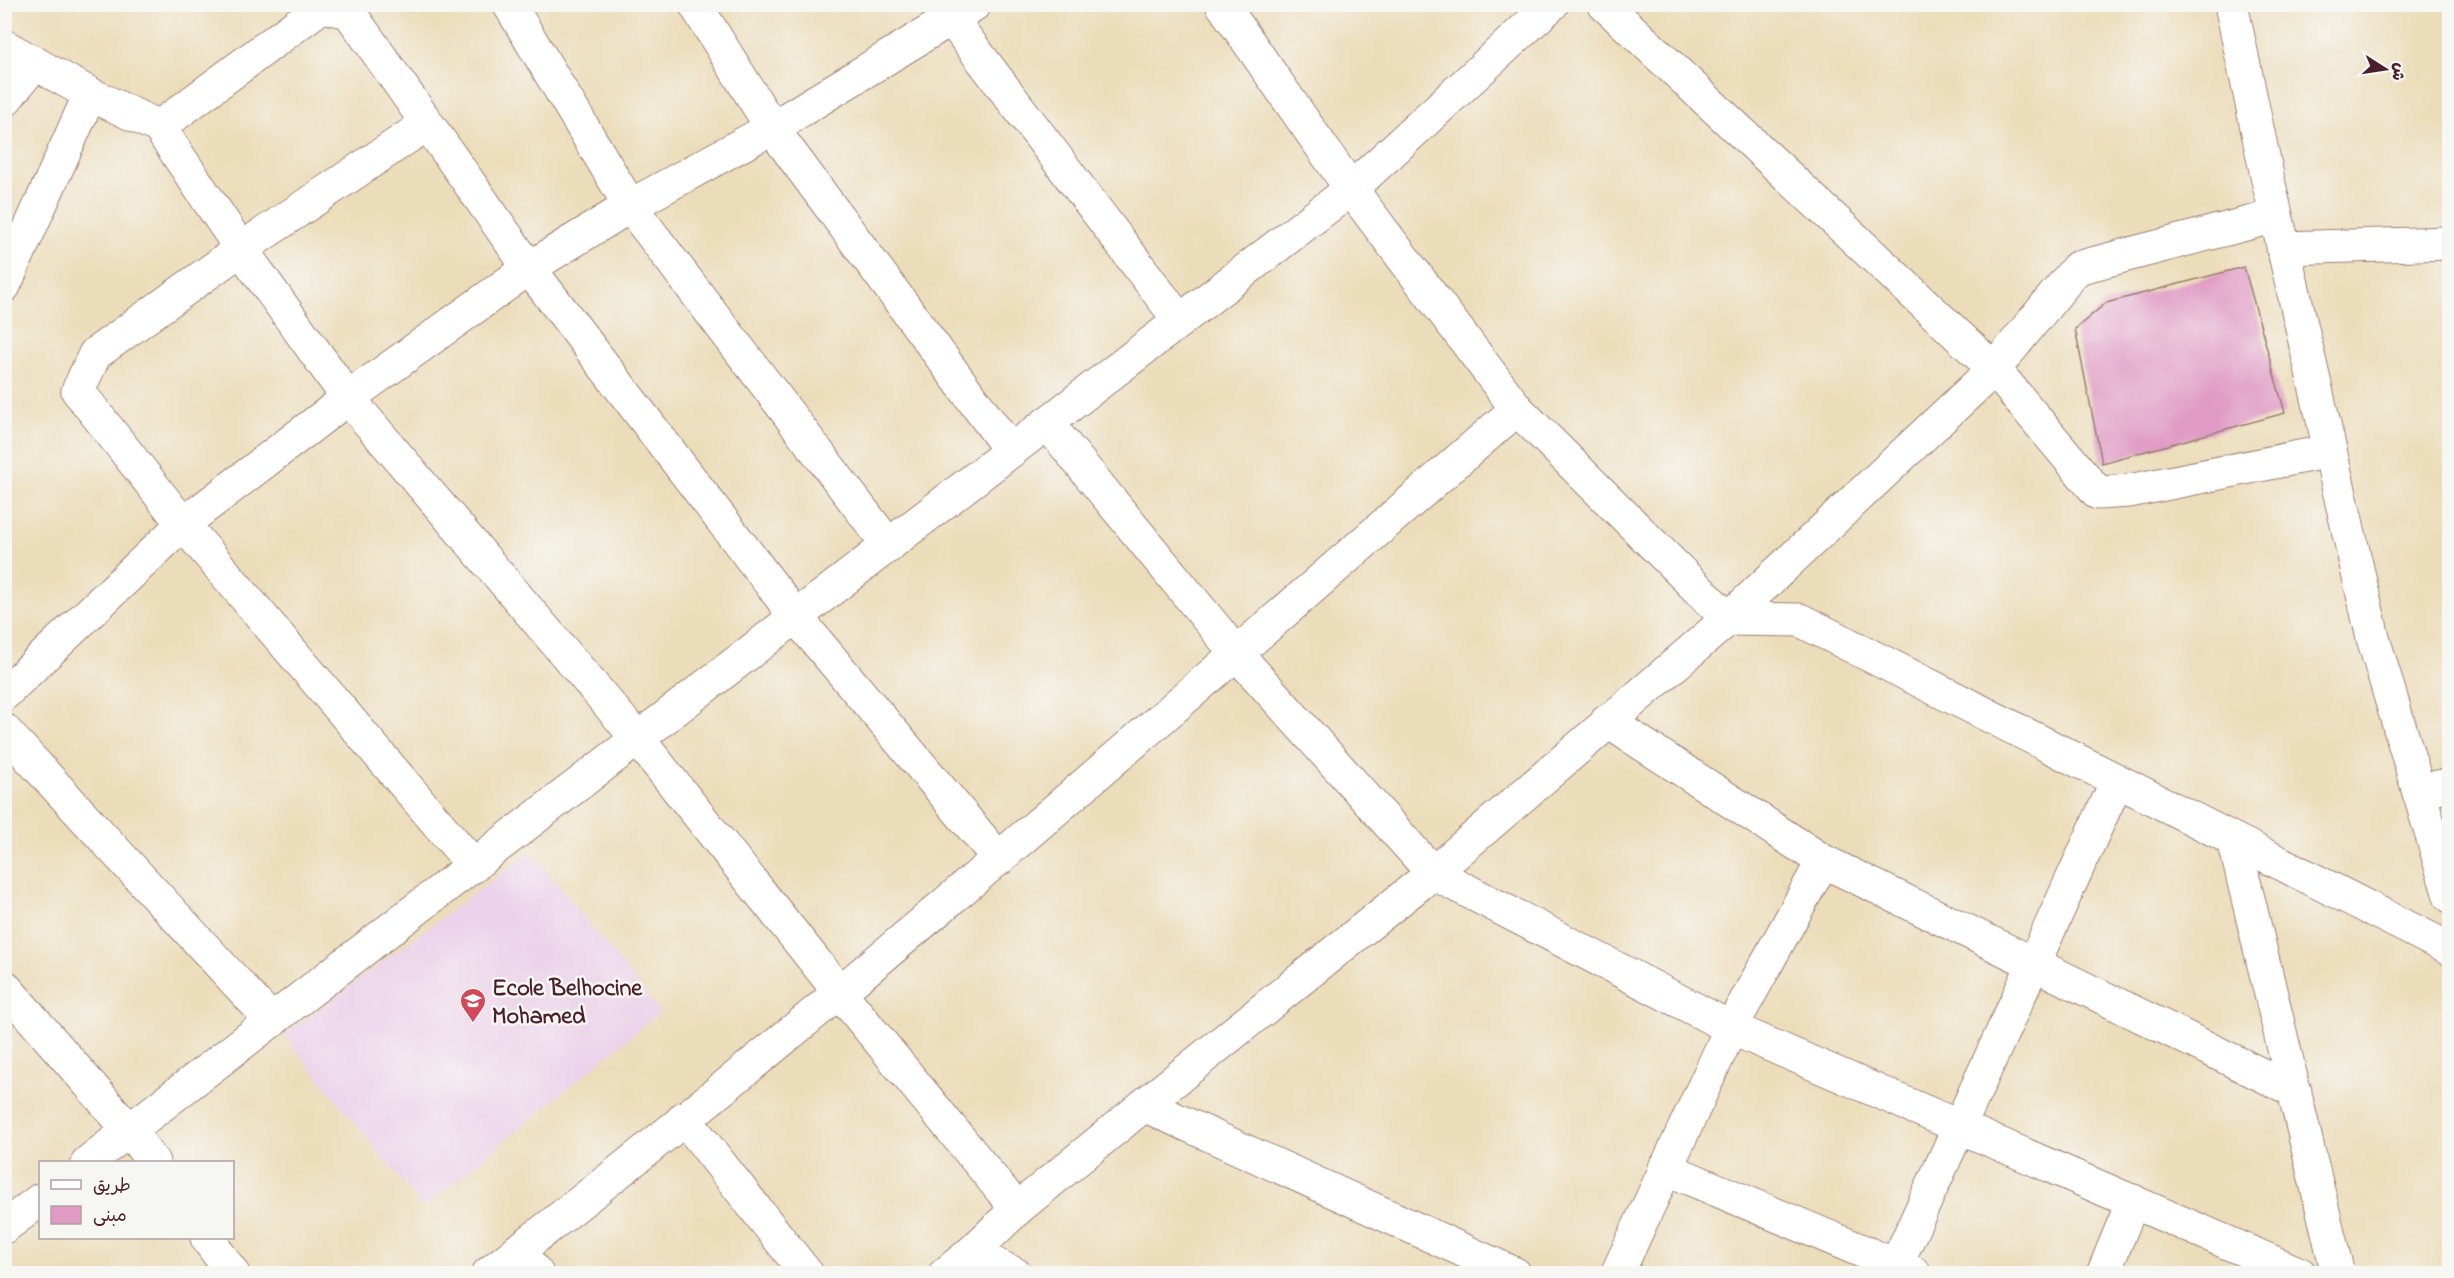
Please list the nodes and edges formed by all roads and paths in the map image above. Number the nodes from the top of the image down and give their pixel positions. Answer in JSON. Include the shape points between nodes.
{"nodes":[{"id":1,"x":509,"y":4,"type":"edge"},
{"id":2,"x":695,"y":4,"type":"edge"},
{"id":3,"x":1222,"y":4,"type":"edge"},
{"id":4,"x":1552,"y":4,"type":"edge"},
{"id":5,"x":1604,"y":4,"type":"edge"},
{"id":6,"x":2231,"y":4,"type":"edge"},
{"id":7,"x":955,"y":9,"type":"edge"},
{"id":8,"x":4,"y":46,"type":"edge"},
{"id":9,"x":35,"y":63,"type":"junction"},
{"id":10,"x":90,"y":94,"type":"junction"},
{"id":11,"x":4,"y":101,"type":"edge"},
{"id":12,"x":427,"y":124,"type":"junction"},
{"id":13,"x":159,"y":127,"type":"junction"},
{"id":14,"x":772,"y":128,"type":"junction"},
{"id":15,"x":1351,"y":189,"type":"junction"},
{"id":16,"x":630,"y":206,"type":"junction"},
{"id":17,"x":2276,"y":216,"type":"junction"},
{"id":18,"x":2450,"y":243,"type":"edge"},
{"id":19,"x":2283,"y":248,"type":"junction"},
{"id":20,"x":241,"y":249,"type":"junction"},
{"id":21,"x":529,"y":268,"type":"junction"},
{"id":22,"x":4,"y":286,"type":"edge"},
{"id":23,"x":1180,"y":321,"type":"junction"},
{"id":24,"x":1994,"y":369,"type":"junction"},
{"id":25,"x":348,"y":398,"type":"junction"},
{"id":26,"x":1517,"y":409,"type":"junction"},
{"id":27,"x":1047,"y":423,"type":"junction"},
{"id":28,"x":1011,"y":451,"type":"junction"},
{"id":29,"x":2330,"y":451,"type":"junction"},
{"id":30,"x":183,"y":524,"type":"junction"},
{"id":31,"x":888,"y":546,"type":"junction"},
{"id":32,"x":796,"y":617,"type":"junction"},
{"id":33,"x":1728,"y":619,"type":"junction"},
{"id":34,"x":1236,"y":653,"type":"junction"},
{"id":35,"x":4,"y":694,"type":"edge"},
{"id":36,"x":1607,"y":721,"type":"junction"},
{"id":37,"x":4,"y":730,"type":"edge"},
{"id":38,"x":638,"y":739,"type":"junction"},
{"id":39,"x":2117,"y":781,"type":"junction"},
{"id":40,"x":2434,"y":787,"type":"edge"},
{"id":41,"x":2234,"y":840,"type":"junction"},
{"id":42,"x":999,"y":860,"type":"junction"},
{"id":43,"x":1823,"y":861,"type":"junction"},
{"id":44,"x":474,"y":866,"type":"junction"},
{"id":45,"x":1433,"y":873,"type":"junction"},
{"id":46,"x":2450,"y":896,"type":"edge"},
{"id":47,"x":2450,"y":949,"type":"edge"},
{"id":48,"x":2034,"y":965,"type":"junction"},
{"id":49,"x":4,"y":986,"type":"edge"},
{"id":50,"x":841,"y":994,"type":"junction"},
{"id":51,"x":272,"y":1022,"type":"junction"},
{"id":52,"x":1731,"y":1028,"type":"junction"},
{"id":53,"x":2295,"y":1091,"type":"junction"},
{"id":54,"x":1144,"y":1104,"type":"junction"},
{"id":55,"x":684,"y":1118,"type":"junction"},
{"id":56,"x":1959,"y":1126,"type":"junction"},
{"id":57,"x":130,"y":1131,"type":"junction"},
{"id":58,"x":89,"y":1161,"type":"edge"},
{"id":59,"x":152,"y":1161,"type":"edge"},
{"id":60,"x":1665,"y":1168,"type":"junction"},
{"id":61,"x":39,"y":1201,"type":"edge"},
{"id":62,"x":2133,"y":1201,"type":"junction"},
{"id":63,"x":1017,"y":1209,"type":"junction"},
{"id":64,"x":4,"y":1227,"type":"edge"},
{"id":65,"x":208,"y":1239,"type":"edge"},
{"id":66,"x":971,"y":1253,"type":"junction"},
{"id":67,"x":528,"y":1262,"type":"edge"},
{"id":68,"x":1901,"y":1271,"type":"edge"},
{"id":69,"x":233,"y":1274,"type":"edge"},
{"id":70,"x":488,"y":1274,"type":"edge"},
{"id":71,"x":807,"y":1274,"type":"edge"},
{"id":72,"x":945,"y":1274,"type":"edge"},
{"id":73,"x":1015,"y":1274,"type":"edge"},
{"id":74,"x":1515,"y":1274,"type":"edge"},
{"id":75,"x":1617,"y":1274,"type":"edge"},
{"id":76,"x":2103,"y":1274,"type":"edge"},
{"id":77,"x":2300,"y":1274,"type":"edge"},
{"id":78,"x":2338,"y":1274,"type":"edge"}],
"edges":[{"from":1,"to":16,"type":"street"},
{"from":2,"to":14,"type":"street"},
{"from":3,"to":15,"type":"street"},
{"from":4,"to":15,"type":"street"},
{"from":5,"to":24,"type":"street"},
{"from":6,"to":17,"type":"street"},
{"from":7,"to":14,"type":"street"},
{"from":7,"to":23,"type":"street"},
{"from":8,"to":9,"type":"street"},
{"from":9,"to":10,"type":"street"},
{"from":9,"to":11,"type":"street"},
{"from":10,"to":13,"type":"street"},
{"from":10,"to":22,"type":"street"},
{"from":12,"to":13,"type":"street","via":[[349,12],[322,6]]},
{"from":12,"to":20,"type":"street"},
{"from":12,"to":21,"type":"street"},
{"from":13,"to":20,"type":"street"},
{"from":14,"to":16,"type":"street"},
{"from":14,"to":28,"type":"street"},
{"from":15,"to":23,"type":"street"},
{"from":15,"to":26,"type":"street"},
{"from":16,"to":21,"type":"street"},
{"from":16,"to":31,"type":"street"},
{"from":17,"to":19,"type":"street"},
{"from":17,"to":24,"type":"street","via":[[2077,268]]},
{"from":18,"to":19,"type":"street"},
{"from":19,"to":29,"type":"street"},
{"from":20,"to":25,"type":"street"},
{"from":20,"to":30,"type":"street","via":[[95,354],[78,391]]},
{"from":21,"to":25,"type":"street"},
{"from":21,"to":32,"type":"street"},
{"from":23,"to":27,"type":"street"},
{"from":24,"to":29,"type":"street","via":[[2098,493],[2129,491]]},
{"from":24,"to":33,"type":"street"},
{"from":25,"to":30,"type":"street"},
{"from":25,"to":38,"type":"street"},
{"from":26,"to":33,"type":"street"},
{"from":26,"to":34,"type":"street"},
{"from":27,"to":28,"type":"street"},
{"from":27,"to":34,"type":"street"},
{"from":28,"to":31,"type":"street"},
{"from":29,"to":40,"type":"street","via":[[2373,638]]},
{"from":30,"to":35,"type":"street"},
{"from":30,"to":44,"type":"street"},
{"from":31,"to":32,"type":"street"},
{"from":32,"to":38,"type":"street"},
{"from":32,"to":42,"type":"street"},
{"from":33,"to":36,"type":"street"},
{"from":33,"to":39,"type":"street","via":[[1800,620]]},
{"from":34,"to":42,"type":"street"},
{"from":34,"to":45,"type":"street"},
{"from":36,"to":43,"type":"street"},
{"from":36,"to":45,"type":"street"},
{"from":37,"to":51,"type":"street"},
{"from":38,"to":44,"type":"street"},
{"from":38,"to":50,"type":"street"},
{"from":39,"to":41,"type":"street"},
{"from":39,"to":48,"type":"street"},
{"from":40,"to":46,"type":"street"},
{"from":41,"to":47,"type":"street"},
{"from":41,"to":53,"type":"street"},
{"from":42,"to":50,"type":"street"},
{"from":43,"to":48,"type":"street"},
{"from":43,"to":52,"type":"street"},
{"from":44,"to":51,"type":"street"},
{"from":45,"to":52,"type":"street"},
{"from":45,"to":54,"type":"street"},
{"from":48,"to":53,"type":"street"},
{"from":48,"to":56,"type":"street"},
{"from":49,"to":57,"type":"street"},
{"from":50,"to":55,"type":"street"},
{"from":50,"to":63,"type":"street"},
{"from":51,"to":57,"type":"street"},
{"from":52,"to":56,"type":"street"},
{"from":52,"to":60,"type":"street"},
{"from":53,"to":78,"type":"street"},
{"from":54,"to":63,"type":"street"},
{"from":54,"to":74,"type":"street"},
{"from":55,"to":67,"type":"street"},
{"from":55,"to":71,"type":"street"},
{"from":56,"to":62,"type":"street"},
{"from":56,"to":68,"type":"street"},
{"from":57,"to":58,"type":"street"},
{"from":57,"to":59,"type":"street"},
{"from":60,"to":68,"type":"street"},
{"from":60,"to":75,"type":"street"},
{"from":61,"to":64,"type":"street"},
{"from":62,"to":76,"type":"street"},
{"from":62,"to":77,"type":"street"},
{"from":63,"to":66,"type":"street"},
{"from":65,"to":69,"type":"street"},
{"from":66,"to":72,"type":"street"},
{"from":66,"to":73,"type":"street"},
{"from":67,"to":70,"type":"street"}]}
